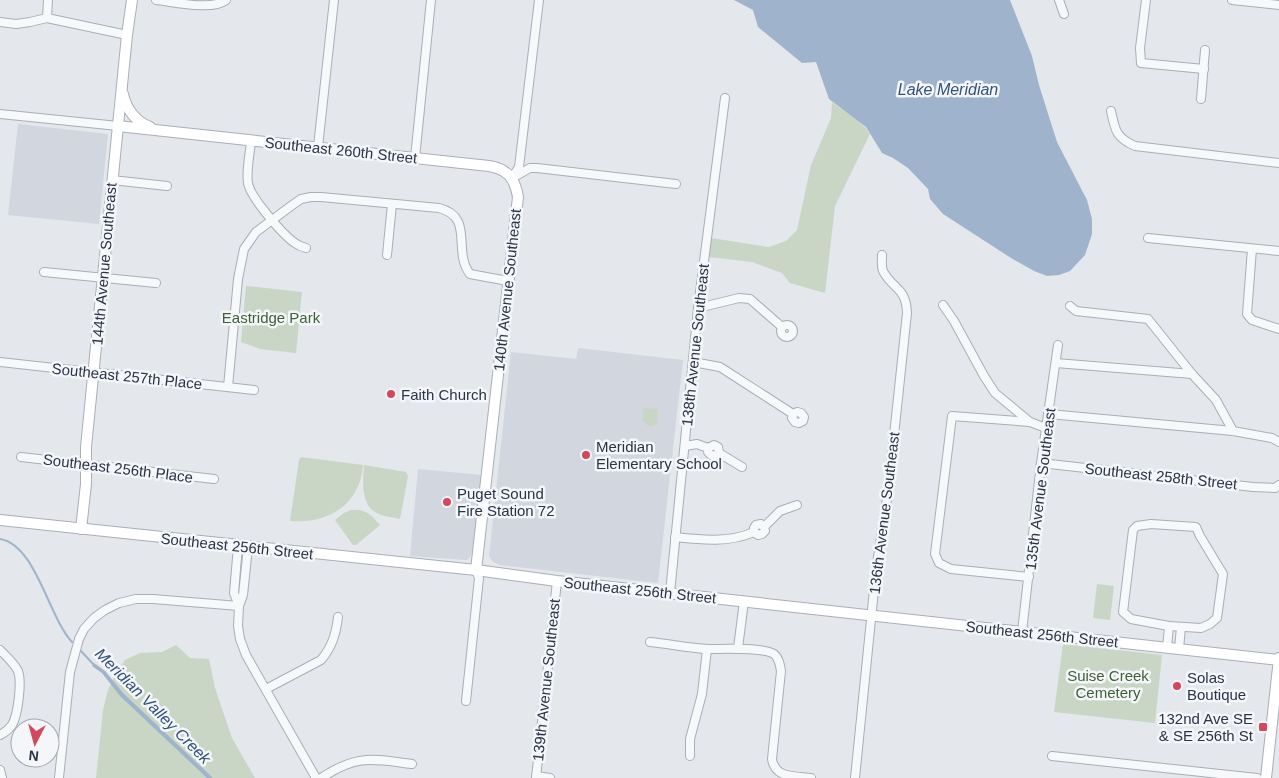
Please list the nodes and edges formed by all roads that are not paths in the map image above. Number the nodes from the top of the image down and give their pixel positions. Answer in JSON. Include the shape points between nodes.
{"nodes":[{"id":1,"x":48,"y":0,"type":"edge"},
{"id":2,"x":132,"y":0,"type":"edge"},
{"id":3,"x":156,"y":0,"type":"edge"},
{"id":4,"x":334,"y":0,"type":"edge"},
{"id":5,"x":431,"y":0,"type":"edge"},
{"id":6,"x":539,"y":0,"type":"edge"},
{"id":7,"x":1059,"y":0,"type":"edge"},
{"id":8,"x":1146,"y":0,"type":"edge"},
{"id":9,"x":1232,"y":0,"type":"edge"},
{"id":10,"x":225,"y":1,"type":"edge"},
{"id":11,"x":1279,"y":5,"type":"edge"},
{"id":12,"x":1064,"y":14,"type":"dead end"},
{"id":13,"x":47,"y":18,"type":"junction"},
{"id":14,"x":0,"y":22,"type":"edge"},
{"id":15,"x":126,"y":34,"type":"junction"},
{"id":16,"x":1205,"y":50,"type":"dead end"},
{"id":17,"x":1204,"y":69,"type":"junction"},
{"id":18,"x":122,"y":86,"type":"junction"},
{"id":19,"x":725,"y":98,"type":"dead end"},
{"id":20,"x":1201,"y":99,"type":"dead end"},
{"id":21,"x":1111,"y":111,"type":"dead end"},
{"id":22,"x":0,"y":114,"type":"edge"},
{"id":23,"x":118,"y":126,"type":"junction"},
{"id":24,"x":158,"y":130,"type":"junction"},
{"id":25,"x":251,"y":140,"type":"junction"},
{"id":26,"x":318,"y":147,"type":"junction"},
{"id":27,"x":415,"y":158,"type":"junction"},
{"id":28,"x":1279,"y":163,"type":"edge"},
{"id":29,"x":512,"y":178,"type":"junction"},
{"id":30,"x":112,"y":180,"type":"junction"},
{"id":31,"x":676,"y":184,"type":"dead end"},
{"id":32,"x":167,"y":186,"type":"dead end"},
{"id":33,"x":392,"y":204,"type":"junction"},
{"id":34,"x":272,"y":220,"type":"junction"},
{"id":35,"x":1148,"y":238,"type":"dead end"},
{"id":36,"x":306,"y":248,"type":"dead end"},
{"id":37,"x":1252,"y":249,"type":"junction"},
{"id":38,"x":1279,"y":251,"type":"edge"},
{"id":39,"x":387,"y":255,"type":"dead end"},
{"id":40,"x":882,"y":255,"type":"dead end"},
{"id":41,"x":44,"y":272,"type":"dead end"},
{"id":42,"x":103,"y":278,"type":"junction"},
{"id":43,"x":508,"y":281,"type":"junction"},
{"id":44,"x":156,"y":283,"type":"dead end"},
{"id":45,"x":943,"y":305,"type":"dead end"},
{"id":46,"x":1070,"y":306,"type":"dead end"},
{"id":47,"x":698,"y":308,"type":"junction"},
{"id":48,"x":782,"y":327,"type":"dead end"},
{"id":49,"x":1279,"y":328,"type":"edge"},
{"id":50,"x":1058,"y":345,"type":"dead end"},
{"id":51,"x":0,"y":362,"type":"edge"},
{"id":52,"x":693,"y":362,"type":"junction"},
{"id":53,"x":1056,"y":363,"type":"junction"},
{"id":54,"x":94,"y":372,"type":"junction"},
{"id":55,"x":1192,"y":374,"type":"junction"},
{"id":56,"x":228,"y":387,"type":"junction"},
{"id":57,"x":254,"y":390,"type":"dead end"},
{"id":58,"x":793,"y":414,"type":"dead end"},
{"id":59,"x":1049,"y":414,"type":"junction"},
{"id":60,"x":1030,"y":422,"type":"junction"},
{"id":61,"x":1046,"y":428,"type":"junction"},
{"id":62,"x":1233,"y":431,"type":"junction"},
{"id":63,"x":1279,"y":442,"type":"edge"},
{"id":64,"x":685,"y":446,"type":"junction"},
{"id":65,"x":21,"y":456,"type":"dead end"},
{"id":66,"x":1041,"y":463,"type":"junction"},
{"id":67,"x":85,"y":464,"type":"junction"},
{"id":68,"x":742,"y":467,"type":"dead end"},
{"id":69,"x":214,"y":479,"type":"dead end"},
{"id":70,"x":1279,"y":485,"type":"edge"},
{"id":71,"x":797,"y":505,"type":"dead end"},
{"id":72,"x":0,"y":520,"type":"edge"},
{"id":73,"x":81,"y":529,"type":"junction"},
{"id":74,"x":675,"y":537,"type":"junction"},
{"id":75,"x":243,"y":547,"type":"junction"},
{"id":76,"x":476,"y":570,"type":"junction"},
{"id":77,"x":1029,"y":577,"type":"junction"},
{"id":78,"x":557,"y":581,"type":"junction"},
{"id":79,"x":670,"y":593,"type":"junction"},
{"id":80,"x":744,"y":601,"type":"junction"},
{"id":81,"x":239,"y":606,"type":"junction"},
{"id":82,"x":871,"y":615,"type":"junction"},
{"id":83,"x":338,"y":618,"type":"dead end"},
{"id":84,"x":1169,"y":626,"type":"junction"},
{"id":85,"x":1181,"y":627,"type":"junction"},
{"id":86,"x":1022,"y":632,"type":"junction"},
{"id":87,"x":650,"y":642,"type":"dead end"},
{"id":88,"x":738,"y":648,"type":"junction"},
{"id":89,"x":1167,"y":648,"type":"junction"},
{"id":90,"x":707,"y":649,"type":"junction"},
{"id":91,"x":1179,"y":649,"type":"junction"},
{"id":92,"x":0,"y":650,"type":"edge"},
{"id":93,"x":1279,"y":660,"type":"edge"},
{"id":94,"x":266,"y":689,"type":"junction"},
{"id":95,"x":466,"y":701,"type":"dead end"},
{"id":96,"x":0,"y":735,"type":"edge"},
{"id":97,"x":690,"y":756,"type":"dead end"},
{"id":98,"x":1052,"y":756,"type":"dead end"},
{"id":99,"x":412,"y":764,"type":"dead end"},
{"id":100,"x":0,"y":770,"type":"edge"},
{"id":101,"x":536,"y":777,"type":"edge"},
{"id":102,"x":2,"y":778,"type":"edge"},
{"id":103,"x":60,"y":778,"type":"edge"},
{"id":104,"x":316,"y":778,"type":"edge"},
{"id":105,"x":321,"y":778,"type":"edge"},
{"id":106,"x":550,"y":778,"type":"edge"},
{"id":107,"x":811,"y":778,"type":"edge"},
{"id":108,"x":854,"y":778,"type":"edge"},
{"id":109,"x":1257,"y":778,"type":"edge"},
{"id":110,"x":1266,"y":778,"type":"edge"}],
"edges":[{"from":1,"to":13,"type":"street"},
{"from":2,"to":15,"type":"street","name":"144th Avenue Southeast"},
{"from":3,"to":10,"type":"street","via":[[204,6]]},
{"from":4,"to":26,"type":"street"},
{"from":5,"to":27,"type":"street"},
{"from":6,"to":29,"type":"street","via":[[519,167]]},
{"from":7,"to":12,"type":"street"},
{"from":8,"to":17,"type":"street","via":[[1141,63]]},
{"from":9,"to":11,"type":"street"},
{"from":13,"to":14,"type":"street","via":[[23,23]]},
{"from":13,"to":15,"type":"street"},
{"from":15,"to":18,"type":"street","name":"144th Avenue Southeast"},
{"from":16,"to":17,"type":"street"},
{"from":17,"to":20,"type":"street"},
{"from":18,"to":23,"type":"street","name":"144th Avenue Southeast"},
{"from":18,"to":24,"type":"street","via":[[130,112],[139,122]]},
{"from":19,"to":47,"type":"street","name":"138th Avenue Southeast"},
{"from":21,"to":28,"type":"street","via":[[1120,138],[1135,146]]},
{"from":22,"to":23,"type":"street","name":"Southeast 260th Street"},
{"from":23,"to":24,"type":"street","name":"Southeast 260th Street"},
{"from":23,"to":30,"type":"street","name":"144th Avenue Southeast"},
{"from":24,"to":25,"type":"street","name":"Southeast 260th Street"},
{"from":25,"to":26,"type":"street","name":"Southeast 260th Street"},
{"from":25,"to":34,"type":"street","via":[[248,184],[255,200]]},
{"from":26,"to":27,"type":"street","name":"Southeast 260th Street"},
{"from":27,"to":29,"type":"street","name":"Southeast 260th Street","via":[[499,168]]},
{"from":29,"to":31,"type":"street","via":[[530,168],[537,168]]},
{"from":29,"to":43,"type":"street","name":"140th Avenue Southeast","via":[[518,197]]},
{"from":30,"to":32,"type":"street"},
{"from":30,"to":42,"type":"street","name":"144th Avenue Southeast"},
{"from":33,"to":34,"type":"street","via":[[311,196],[301,199]]},
{"from":33,"to":39,"type":"street"},
{"from":33,"to":43,"type":"street","via":[[449,210],[460,226],[465,268],[470,274]]},
{"from":34,"to":36,"type":"street","via":[[297,245]]},
{"from":34,"to":56,"type":"street","via":[[251,237],[242,256]]},
{"from":35,"to":37,"type":"street"},
{"from":37,"to":38,"type":"street"},
{"from":37,"to":49,"type":"street","via":[[1247,314],[1252,320]]},
{"from":40,"to":82,"type":"street","name":"136th Avenue Southeast","via":[[884,272],[904,296],[907,313]]},
{"from":41,"to":42,"type":"street"},
{"from":42,"to":44,"type":"street"},
{"from":42,"to":54,"type":"street","name":"144th Avenue Southeast"},
{"from":43,"to":76,"type":"street","name":"140th Avenue Southeast"},
{"from":45,"to":60,"type":"street","via":[[988,384]]},
{"from":46,"to":55,"type":"street","via":[[1076,311],[1148,319]]},
{"from":47,"to":48,"type":"street","via":[[750,298]]},
{"from":47,"to":52,"type":"street","name":"138th Avenue Southeast"},
{"from":50,"to":53,"type":"street","name":"135th Avenue Southeast"},
{"from":51,"to":54,"type":"street","name":"Southeast 257th Place"},
{"from":52,"to":58,"type":"street","via":[[720,367]]},
{"from":52,"to":64,"type":"street","name":"138th Avenue Southeast"},
{"from":53,"to":55,"type":"street"},
{"from":53,"to":59,"type":"street","name":"135th Avenue Southeast"},
{"from":54,"to":56,"type":"street","name":"Southeast 257th Place"},
{"from":54,"to":67,"type":"street","name":"144th Avenue Southeast"},
{"from":55,"to":62,"type":"street","via":[[1216,400]]},
{"from":56,"to":57,"type":"street","name":"Southeast 257th Place"},
{"from":59,"to":61,"type":"street","name":"135th Avenue Southeast"},
{"from":59,"to":62,"type":"street"},
{"from":60,"to":61,"type":"street"},
{"from":60,"to":77,"type":"street","via":[[952,416],[935,554],[936,559],[951,569]]},
{"from":61,"to":66,"type":"street","name":"135th Avenue Southeast"},
{"from":62,"to":63,"type":"street"},
{"from":64,"to":68,"type":"street","via":[[697,444],[708,448],[711,456],[718,453]]},
{"from":64,"to":74,"type":"street","name":"138th Avenue Southeast"},
{"from":65,"to":67,"type":"street","name":"Southeast 256th Place"},
{"from":66,"to":70,"type":"street","name":"Southeast 258th Street","via":[[1253,487],[1275,488]]},
{"from":66,"to":77,"type":"street","name":"135th Avenue Southeast"},
{"from":67,"to":69,"type":"street","name":"Southeast 256th Place"},
{"from":67,"to":73,"type":"street","name":"144th Avenue Southeast"},
{"from":71,"to":74,"type":"street","via":[[780,511],[764,527],[756,525],[754,532],[744,536],[727,540]]},
{"from":72,"to":73,"type":"street","name":"Southeast 256th Street"},
{"from":73,"to":75,"type":"street","name":"Southeast 256th Street"},
{"from":74,"to":79,"type":"street","name":"138th Avenue Southeast"},
{"from":75,"to":76,"type":"street","name":"Southeast 256th Street"},
{"from":75,"to":81,"type":"street","via":[[234,593]]},
{"from":76,"to":78,"type":"street","name":"Southeast 256th Street"},
{"from":76,"to":95,"type":"street","name":"140th Avenue Southeast","via":[[479,578]]},
{"from":77,"to":86,"type":"street","name":"135th Avenue Southeast"},
{"from":78,"to":79,"type":"street","name":"Southeast 256th Street"},
{"from":78,"to":101,"type":"street","name":"139th Avenue Southeast"},
{"from":79,"to":80,"type":"street","name":"Southeast 256th Street"},
{"from":80,"to":82,"type":"street","name":"Southeast 256th Street"},
{"from":80,"to":88,"type":"street"},
{"from":81,"to":94,"type":"street","via":[[240,639]]},
{"from":81,"to":103,"type":"street","via":[[136,599],[119,603],[94,618],[79,639],[70,672]]},
{"from":82,"to":86,"type":"street","name":"Southeast 256th Street"},
{"from":82,"to":108,"type":"street","name":"136th Avenue Southeast"},
{"from":83,"to":94,"type":"street","via":[[332,643],[321,660]]},
{"from":84,"to":85,"type":"street"},
{"from":84,"to":85,"type":"street","via":[[1131,619],[1123,612],[1133,530],[1137,526],[1196,527],[1223,574],[1217,618],[1201,628]]},
{"from":84,"to":89,"type":"street"},
{"from":85,"to":91,"type":"street"},
{"from":86,"to":89,"type":"street","name":"Southeast 256th Street"},
{"from":87,"to":90,"type":"street"},
{"from":88,"to":90,"type":"street"},
{"from":88,"to":107,"type":"street","via":[[769,652],[778,658],[781,671],[772,758],[774,768],[786,776]]},
{"from":89,"to":91,"type":"street","name":"Southeast 256th Street"},
{"from":90,"to":97,"type":"street","via":[[702,694],[692,726]]},
{"from":91,"to":93,"type":"street","name":"Southeast 256th Street"},
{"from":92,"to":96,"type":"street","via":[[17,668],[20,677],[12,725]]},
{"from":93,"to":110,"type":"street"},
{"from":94,"to":104,"type":"street"},
{"from":98,"to":109,"type":"street"},
{"from":99,"to":105,"type":"street","via":[[373,760],[352,762]]},
{"from":100,"to":102,"type":"street"},
{"from":101,"to":106,"type":"street"}]}
